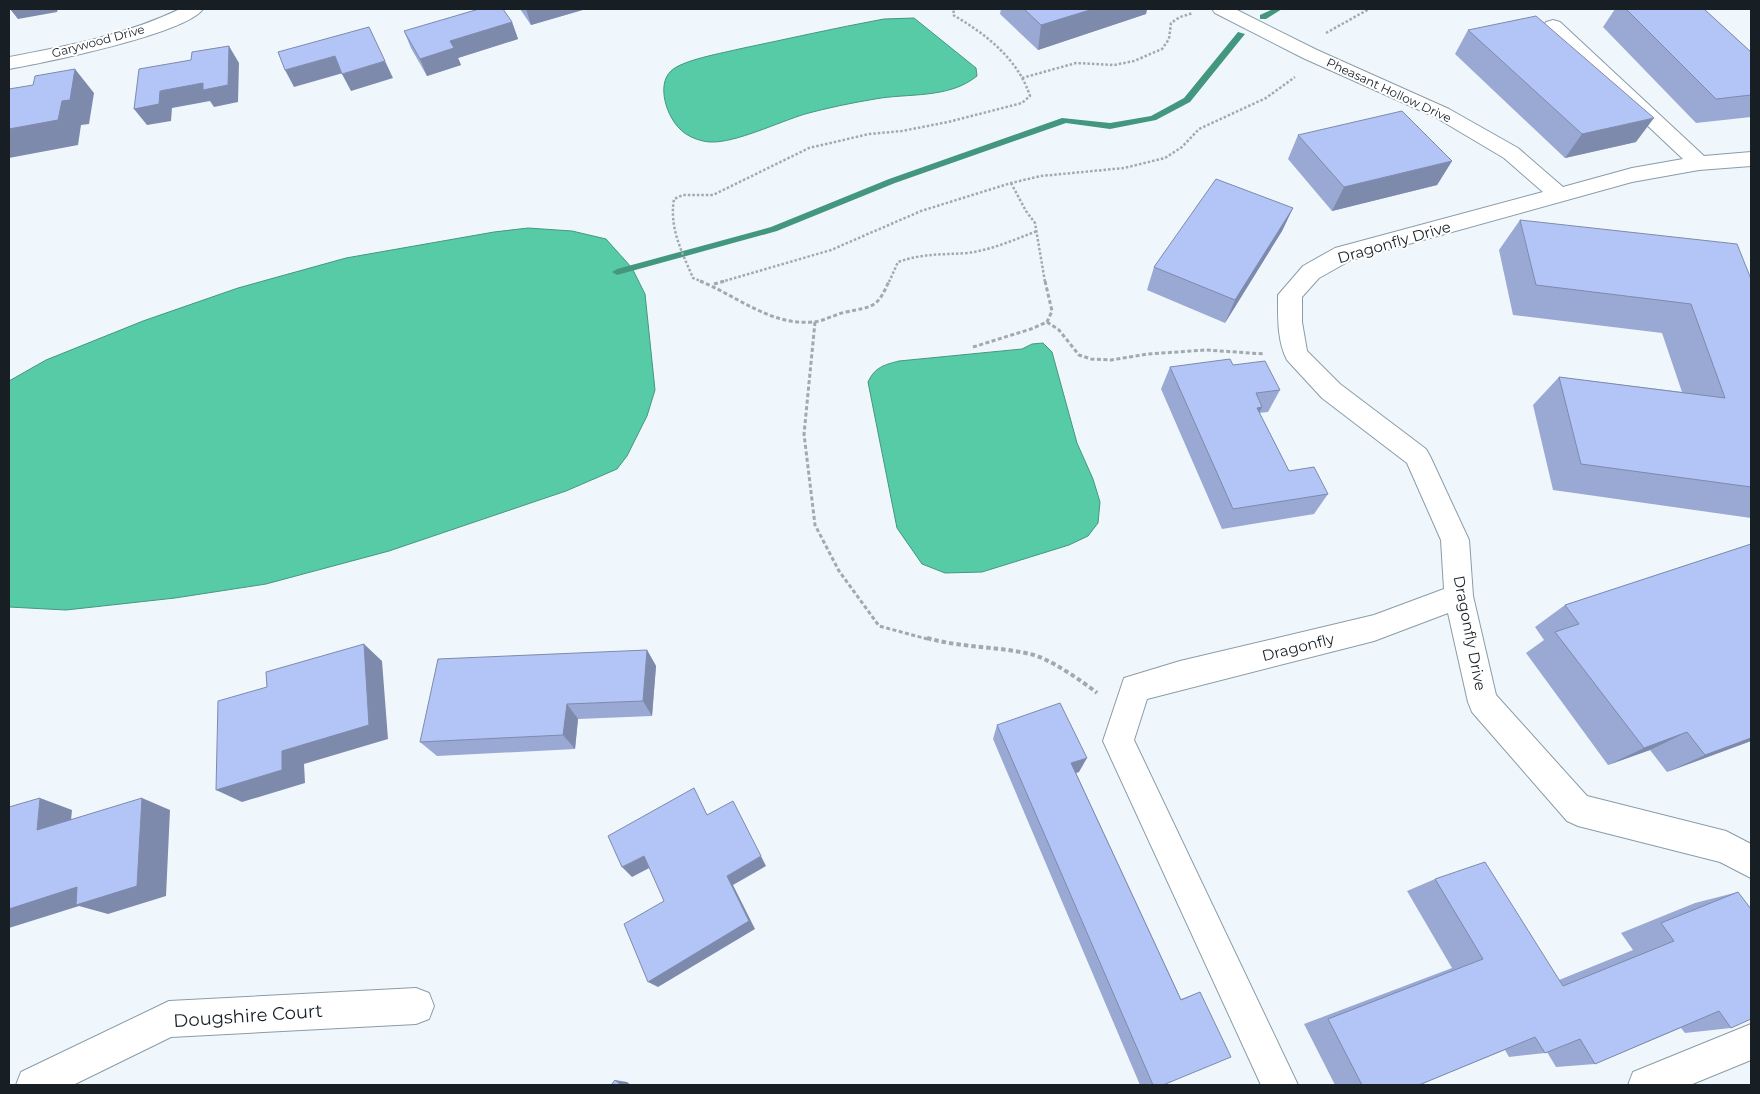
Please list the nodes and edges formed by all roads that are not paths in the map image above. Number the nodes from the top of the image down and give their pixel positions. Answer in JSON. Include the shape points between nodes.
{"nodes":[{"id":1,"x":1221,"y":9,"type":"edge"},
{"id":2,"x":190,"y":11,"type":"edge"},
{"id":3,"x":1553,"y":26,"type":"dead end"},
{"id":4,"x":9,"y":63,"type":"edge"},
{"id":5,"x":1751,"y":159,"type":"edge"},
{"id":6,"x":1699,"y":163,"type":"junction"},
{"id":7,"x":1558,"y":194,"type":"junction"},
{"id":8,"x":1459,"y":596,"type":"junction"},
{"id":9,"x":1751,"y":862,"type":"edge"},
{"id":10,"x":416,"y":1006,"type":"dead end"},
{"id":11,"x":1751,"y":1042,"type":"edge"},
{"id":12,"x":34,"y":1085,"type":"edge"},
{"id":13,"x":1280,"y":1085,"type":"edge"},
{"id":14,"x":1646,"y":1085,"type":"edge"}],
"edges":[{"from":1,"to":7,"type":"street","name":"Pheasant Hollow Drive","via":[[1310,54],[1442,112],[1511,153]]},
{"from":2,"to":4,"type":"street","name":"Garywood Drive","via":[[129,35]]},
{"from":3,"to":6,"type":"street"},
{"from":5,"to":6,"type":"street"},
{"from":6,"to":7,"type":"street","via":[[1632,175]]},
{"from":7,"to":8,"type":"street","name":"Dragonfly Drive","via":[[1343,254],[1311,272],[1290,295],[1290,322],[1296,354],[1332,391],[1417,456],[1455,540]]},
{"from":8,"to":9,"type":"street","name":"Dragonfly Drive","via":[[1483,702],[1578,810],[1726,847]]},
{"from":8,"to":13,"type":"street","name":"Dragonfly","via":[[1374,628],[1180,675],[1130,703],[1118,741]]},
{"from":10,"to":12,"type":"street","name":"Dougshire Court","via":[[169,1019]]},
{"from":11,"to":14,"type":"street"}]}
